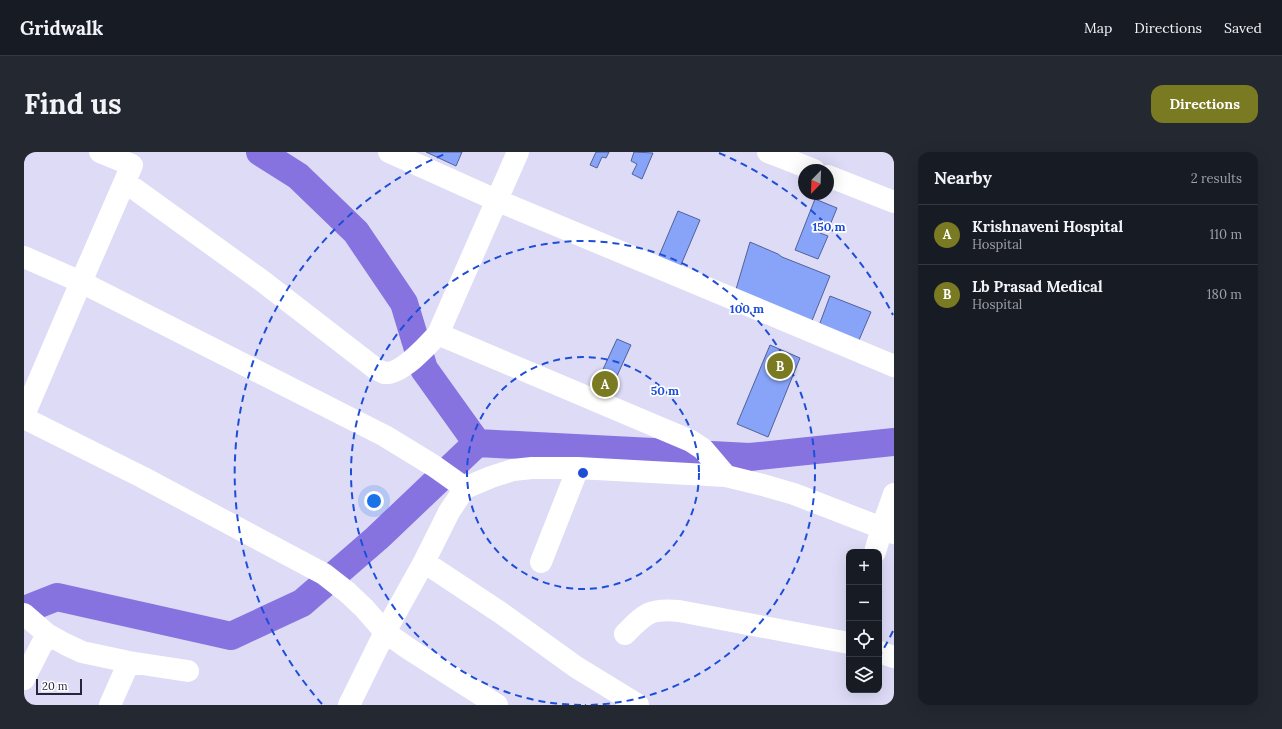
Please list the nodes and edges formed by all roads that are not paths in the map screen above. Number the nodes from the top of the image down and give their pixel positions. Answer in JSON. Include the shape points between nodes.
{"nodes":[{"id":1,"x":100,"y":152,"type":"edge"},
{"id":2,"x":389,"y":152,"type":"edge"},
{"id":3,"x":518,"y":152,"type":"edge"},
{"id":4,"x":768,"y":152,"type":"edge"},
{"id":5,"x":799,"y":164,"type":"edge"},
{"id":6,"x":132,"y":166,"type":"edge"},
{"id":7,"x":834,"y":178,"type":"edge"},
{"id":8,"x":496,"y":200,"type":"junction"},
{"id":9,"x":894,"y":202,"type":"edge"},
{"id":10,"x":24,"y":257,"type":"edge"},
{"id":11,"x":81,"y":282,"type":"junction"},
{"id":12,"x":434,"y":338,"type":"junction"},
{"id":13,"x":894,"y":366,"type":"edge"},
{"id":14,"x":24,"y":415,"type":"edge"},
{"id":15,"x":24,"y":418,"type":"edge"},
{"id":16,"x":578,"y":468,"type":"junction"},
{"id":17,"x":723,"y":472,"type":"junction"},
{"id":18,"x":461,"y":486,"type":"junction"},
{"id":19,"x":894,"y":494,"type":"edge"},
{"id":20,"x":888,"y":531,"type":"edge"},
{"id":21,"x":877,"y":549,"type":"edge"},
{"id":22,"x":424,"y":562,"type":"junction"},
{"id":23,"x":541,"y":562,"type":"dead end"},
{"id":24,"x":34,"y":623,"type":"edge"},
{"id":25,"x":385,"y":632,"type":"junction"},
{"id":26,"x":625,"y":634,"type":"dead end"},
{"id":27,"x":846,"y":642,"type":"edge"},
{"id":28,"x":882,"y":653,"type":"edge"},
{"id":29,"x":894,"y":656,"type":"edge"},
{"id":30,"x":129,"y":662,"type":"junction"},
{"id":31,"x":188,"y":671,"type":"dead end"},
{"id":32,"x":24,"y":679,"type":"edge"},
{"id":33,"x":110,"y":705,"type":"edge"},
{"id":34,"x":349,"y":705,"type":"edge"},
{"id":35,"x":497,"y":705,"type":"edge"},
{"id":36,"x":638,"y":705,"type":"edge"}],
"edges":[{"from":1,"to":6,"type":"street"},
{"from":2,"to":8,"type":"street"},
{"from":3,"to":8,"type":"street"},
{"from":4,"to":5,"type":"street"},
{"from":6,"to":11,"type":"street"},
{"from":6,"to":12,"type":"street","via":[[261,280],[376,369],[394,372]]},
{"from":7,"to":9,"type":"street"},
{"from":8,"to":12,"type":"street"},
{"from":8,"to":13,"type":"street"},
{"from":10,"to":11,"type":"street"},
{"from":11,"to":14,"type":"street"},
{"from":11,"to":18,"type":"street","via":[[385,436]]},
{"from":12,"to":17,"type":"street","via":[[691,441],[703,449]]},
{"from":15,"to":25,"type":"street","via":[[142,477],[324,574],[364,608]]},
{"from":16,"to":17,"type":"street"},
{"from":16,"to":18,"type":"street","via":[[513,470]]},
{"from":16,"to":23,"type":"street"},
{"from":17,"to":20,"type":"street","via":[[794,494]]},
{"from":18,"to":22,"type":"street"},
{"from":19,"to":20,"type":"street"},
{"from":20,"to":21,"type":"street"},
{"from":22,"to":25,"type":"street"},
{"from":22,"to":36,"type":"street","via":[[576,667]]},
{"from":24,"to":30,"type":"street","via":[[82,652]]},
{"from":24,"to":32,"type":"street"},
{"from":25,"to":34,"type":"street"},
{"from":25,"to":35,"type":"street"},
{"from":26,"to":27,"type":"street","via":[[642,616],[663,610]]},
{"from":28,"to":29,"type":"street"},
{"from":30,"to":31,"type":"street"},
{"from":30,"to":33,"type":"street"}]}
